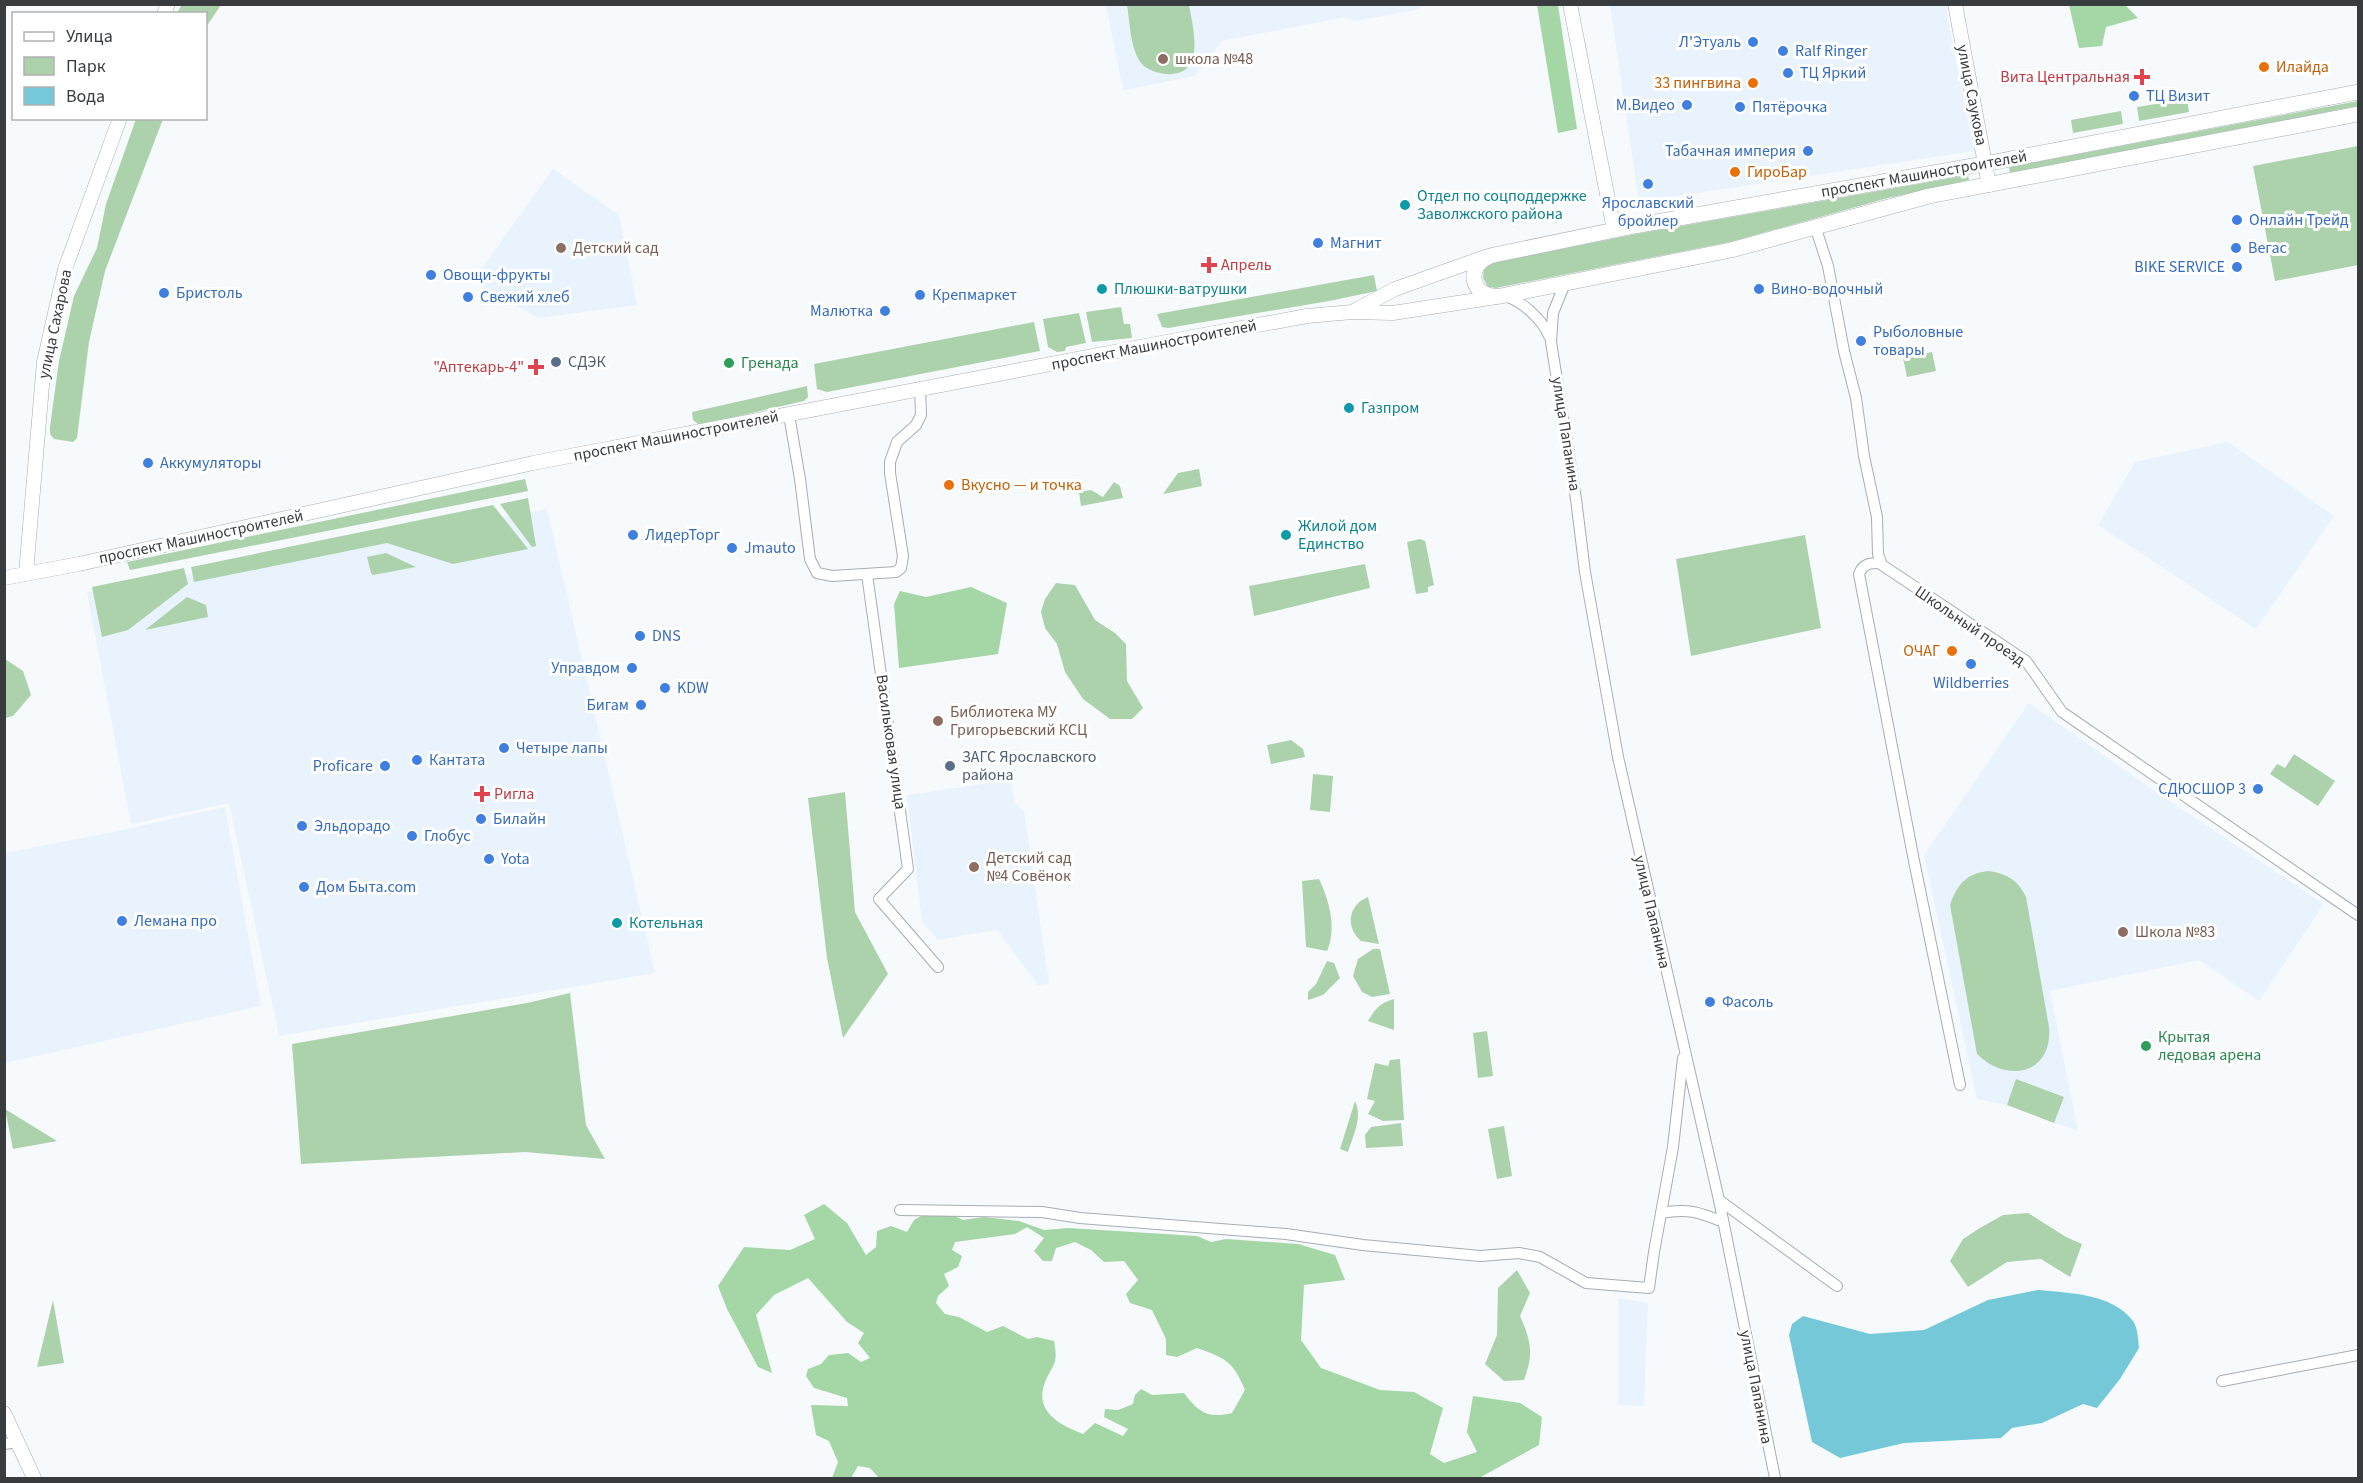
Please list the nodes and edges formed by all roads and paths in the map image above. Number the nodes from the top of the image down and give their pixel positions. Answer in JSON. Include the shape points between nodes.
{"nodes":[{"id":1,"x":1569,"y":4,"type":"edge"},
{"id":2,"x":1955,"y":4,"type":"edge"},
{"id":3,"x":2358,"y":92,"type":"edge"},
{"id":4,"x":2358,"y":114,"type":"edge"},
{"id":5,"x":119,"y":120,"type":"edge"},
{"id":6,"x":1985,"y":163,"type":"junction"},
{"id":7,"x":1888,"y":181,"type":"junction"},
{"id":8,"x":1989,"y":185,"type":"junction"},
{"id":9,"x":1890,"y":206,"type":"junction"},
{"id":10,"x":1816,"y":229,"type":"junction"},
{"id":11,"x":1614,"y":230,"type":"junction"},
{"id":12,"x":1489,"y":256,"type":"junction"},
{"id":13,"x":1565,"y":283,"type":"junction"},
{"id":14,"x":1501,"y":296,"type":"junction"},
{"id":15,"x":1352,"y":312,"type":"junction"},
{"id":16,"x":1551,"y":342,"type":"junction"},
{"id":17,"x":920,"y":389,"type":"junction"},
{"id":18,"x":789,"y":415,"type":"junction"},
{"id":19,"x":1881,"y":563,"type":"junction"},
{"id":20,"x":26,"y":573,"type":"junction"},
{"id":21,"x":867,"y":574,"type":"junction"},
{"id":22,"x":4,"y":578,"type":"edge"},
{"id":23,"x":2358,"y":915,"type":"edge"},
{"id":24,"x":938,"y":967,"type":"dead end"},
{"id":25,"x":1683,"y":1049,"type":"junction"},
{"id":26,"x":1960,"y":1085,"type":"dead end"},
{"id":27,"x":1719,"y":1200,"type":"junction"},
{"id":28,"x":900,"y":1210,"type":"dead end"},
{"id":29,"x":1661,"y":1212,"type":"junction"},
{"id":30,"x":1723,"y":1222,"type":"junction"},
{"id":31,"x":1837,"y":1286,"type":"dead end"},
{"id":32,"x":2358,"y":1355,"type":"edge"},
{"id":33,"x":2222,"y":1381,"type":"dead end"},
{"id":34,"x":4,"y":1413,"type":"edge"},
{"id":35,"x":11,"y":1443,"type":"edge"},
{"id":36,"x":34,"y":1479,"type":"edge"},
{"id":37,"x":1775,"y":1479,"type":"edge"}],
"edges":[{"from":1,"to":11,"type":"street"},
{"from":2,"to":6,"type":"street","name":"улица Саукова"},
{"from":3,"to":6,"type":"main road","name":"проспект Машиностроителей"},
{"from":4,"to":8,"type":"main road","name":"проспект Машиностроителей"},
{"from":5,"to":20,"type":"street","name":"улица Сахарова","via":[[65,269],[44,362]]},
{"from":6,"to":7,"type":"main road","name":"проспект Машиностроителей"},
{"from":6,"to":8,"type":"street","name":"улица Саукова"},
{"from":7,"to":9,"type":"main road"},
{"from":7,"to":11,"type":"main road","name":"проспект Машиностроителей"},
{"from":8,"to":9,"type":"main road","name":"проспект Машиностроителей"},
{"from":9,"to":10,"type":"main road","name":"проспект Машиностроителей"},
{"from":10,"to":13,"type":"main road","name":"проспект Машиностроителей"},
{"from":10,"to":19,"type":"street","via":[[1828,266],[1856,398]]},
{"from":11,"to":12,"type":"main road","name":"проспект Машиностроителей"},
{"from":12,"to":14,"type":"main road","via":[[1476,266],[1476,283],[1486,295]]},
{"from":12,"to":15,"type":"street","name":"проспект Машиностроителей","via":[[1395,290]]},
{"from":13,"to":14,"type":"main road","name":"проспект Машиностроителей"},
{"from":13,"to":16,"type":"street","name":"улица Папанина","via":[[1553,313]]},
{"from":14,"to":15,"type":"street","name":"проспект Машиностроителей","via":[[1393,313]]},
{"from":14,"to":16,"type":"street","name":"улица Папанина","via":[[1521,304],[1545,328]]},
{"from":15,"to":17,"type":"street","name":"проспект Машиностроителей","via":[[1307,316]]},
{"from":16,"to":25,"type":"street","name":"улица Папанина","via":[[1585,572],[1618,757]]},
{"from":17,"to":18,"type":"street","name":"проспект Машиностроителей"},
{"from":17,"to":21,"type":"street","via":[[921,415],[897,442],[890,462],[903,563],[896,572]]},
{"from":18,"to":20,"type":"street","name":"проспект Машиностроителей","via":[[532,462]]},
{"from":18,"to":21,"type":"street","via":[[810,559],[817,573]]},
{"from":19,"to":23,"type":"street","name":"Школьный проезд","via":[[2026,661],[2062,712]]},
{"from":19,"to":26,"type":"street","via":[[1867,564],[1859,574]]},
{"from":20,"to":22,"type":"street","name":"проспект Машиностроителей"},
{"from":21,"to":24,"type":"street","name":"Васильковая улица","via":[[908,869],[879,899]]},
{"from":25,"to":27,"type":"street","name":"улица Папанина"},
{"from":25,"to":29,"type":"street","via":[[1673,1148]]},
{"from":27,"to":30,"type":"street","name":"улица Папанина"},
{"from":27,"to":31,"type":"street"},
{"from":28,"to":29,"type":"street","via":[[1042,1212],[1480,1256],[1519,1253],[1540,1257],[1586,1283],[1650,1288]]},
{"from":29,"to":30,"type":"street","via":[[1697,1211]]},
{"from":30,"to":37,"type":"street","name":"улица Папанина"},
{"from":32,"to":33,"type":"street"},
{"from":34,"to":35,"type":"street"},
{"from":35,"to":36,"type":"street"}]}
